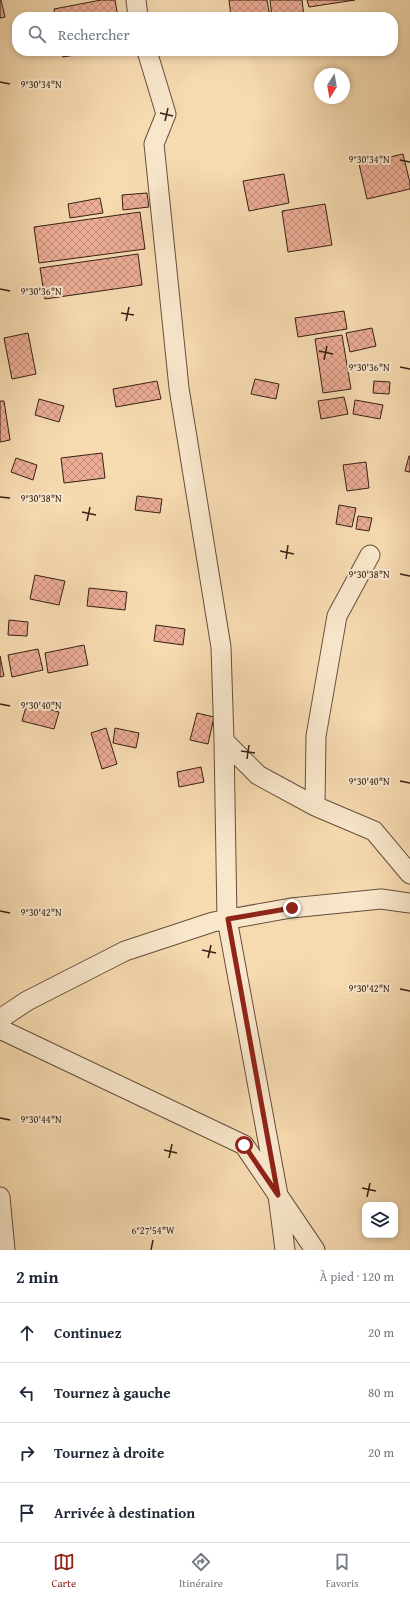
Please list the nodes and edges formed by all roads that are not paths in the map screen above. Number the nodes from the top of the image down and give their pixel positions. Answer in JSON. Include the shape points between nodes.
{"nodes":[{"id":1,"x":136,"y":0,"type":"edge"},
{"id":2,"x":137,"y":12,"type":"edge"},
{"id":3,"x":149,"y":56,"type":"edge"},
{"id":4,"x":370,"y":555,"type":"dead end"},
{"id":5,"x":224,"y":741,"type":"junction"},
{"id":6,"x":315,"y":806,"type":"junction"},
{"id":7,"x":410,"y":874,"type":"edge"},
{"id":8,"x":410,"y":903,"type":"edge"},
{"id":9,"x":228,"y":919,"type":"junction"},
{"id":10,"x":0,"y":1019,"type":"edge"},
{"id":11,"x":0,"y":1029,"type":"edge"},
{"id":12,"x":278,"y":1195,"type":"junction"},
{"id":13,"x":0,"y":1197,"type":"edge"},
{"id":14,"x":5,"y":1250,"type":"edge"},
{"id":15,"x":285,"y":1250,"type":"edge"},
{"id":16,"x":315,"y":1250,"type":"edge"}],
"edges":[{"from":1,"to":2,"type":"street"},
{"from":3,"to":5,"type":"street","via":[[166,114],[154,144],[179,388],[221,647]]},
{"from":4,"to":6,"type":"street","via":[[337,616],[316,736]]},
{"from":5,"to":6,"type":"street","via":[[258,775]]},
{"from":5,"to":9,"type":"street"},
{"from":6,"to":7,"type":"street","via":[[374,831]]},
{"from":8,"to":9,"type":"street","via":[[381,899],[292,908]]},
{"from":9,"to":10,"type":"street","via":[[125,951],[27,1001]]},
{"from":9,"to":12,"type":"street"},
{"from":11,"to":12,"type":"street","via":[[244,1145]]},
{"from":12,"to":15,"type":"street"},
{"from":12,"to":16,"type":"street"},
{"from":13,"to":14,"type":"street"}]}
